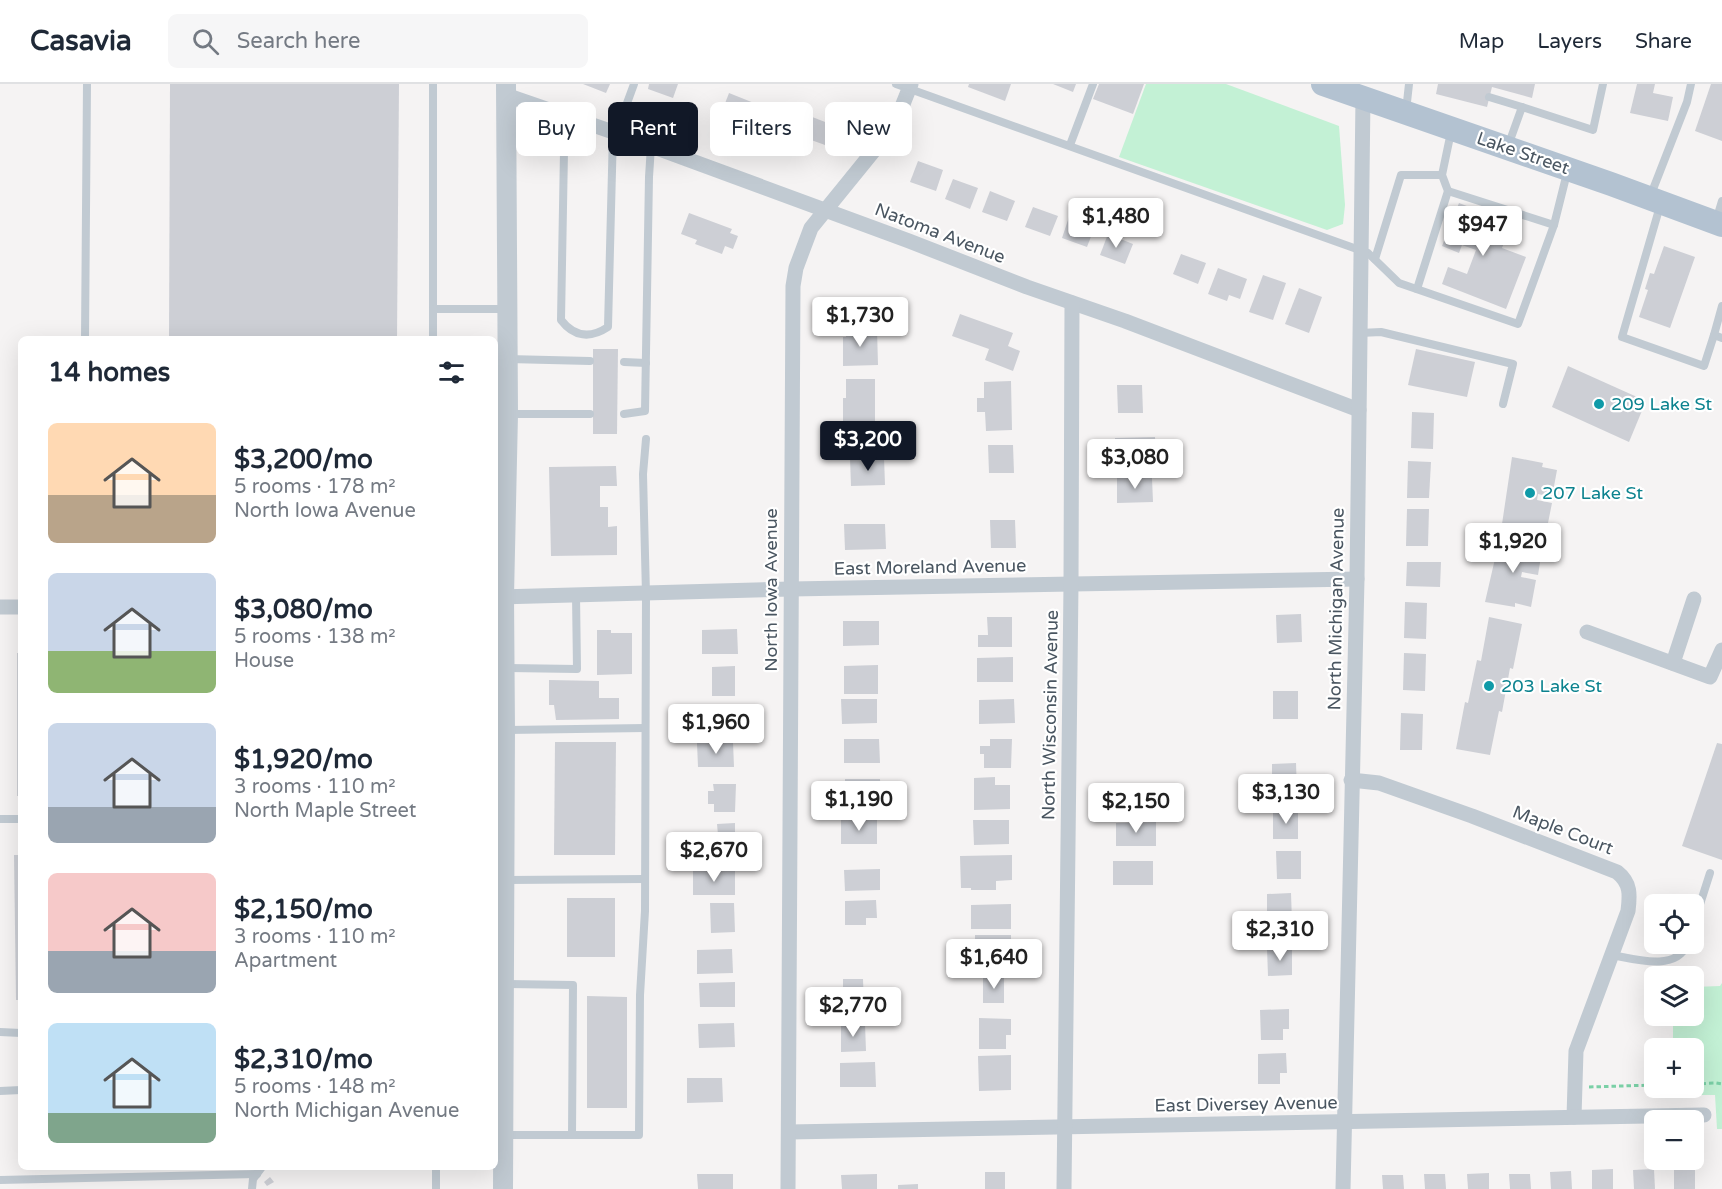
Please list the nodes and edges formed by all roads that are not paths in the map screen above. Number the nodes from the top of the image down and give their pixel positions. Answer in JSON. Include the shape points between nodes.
{"nodes":[{"id":1,"x":87,"y":84,"type":"edge"},
{"id":2,"x":433,"y":84,"type":"edge"},
{"id":3,"x":634,"y":84,"type":"edge"},
{"id":4,"x":1093,"y":84,"type":"edge"},
{"id":5,"x":1323,"y":84,"type":"edge"},
{"id":6,"x":1409,"y":84,"type":"edge"},
{"id":7,"x":1603,"y":84,"type":"edge"},
{"id":8,"x":1691,"y":84,"type":"edge"},
{"id":9,"x":905,"y":86,"type":"edge"},
{"id":10,"x":506,"y":89,"type":"edge"},
{"id":11,"x":1363,"y":97,"type":"junction"},
{"id":12,"x":1490,"y":97,"type":"dead end"},
{"id":13,"x":536,"y":102,"type":"edge"},
{"id":14,"x":627,"y":102,"type":"edge"},
{"id":15,"x":1522,"y":107,"type":"junction"},
{"id":16,"x":1406,"y":112,"type":"junction"},
{"id":17,"x":1452,"y":128,"type":"junction"},
{"id":18,"x":1070,"y":145,"type":"junction"},
{"id":19,"x":1508,"y":148,"type":"junction"},
{"id":20,"x":564,"y":156,"type":"edge"},
{"id":21,"x":614,"y":156,"type":"edge"},
{"id":22,"x":650,"y":156,"type":"edge"},
{"id":23,"x":678,"y":156,"type":"edge"},
{"id":24,"x":1569,"y":169,"type":"junction"},
{"id":25,"x":1442,"y":175,"type":"junction"},
{"id":26,"x":1448,"y":191,"type":"junction"},
{"id":27,"x":1656,"y":200,"type":"junction"},
{"id":28,"x":824,"y":211,"type":"junction"},
{"id":29,"x":1720,"y":216,"type":"edge"},
{"id":30,"x":1554,"y":225,"type":"junction"},
{"id":31,"x":1361,"y":251,"type":"junction"},
{"id":32,"x":1375,"y":259,"type":"junction"},
{"id":33,"x":1417,"y":289,"type":"junction"},
{"id":34,"x":1072,"y":303,"type":"junction"},
{"id":35,"x":1722,"y":306,"type":"edge"},
{"id":36,"x":433,"y":309,"type":"junction"},
{"id":37,"x":506,"y":309,"type":"junction"},
{"id":38,"x":1360,"y":333,"type":"junction"},
{"id":39,"x":85,"y":336,"type":"edge"},
{"id":40,"x":432,"y":336,"type":"edge"},
{"id":41,"x":1718,"y":336,"type":"edge"},
{"id":42,"x":506,"y":359,"type":"junction"},
{"id":43,"x":590,"y":361,"type":"dead end"},
{"id":44,"x":624,"y":362,"type":"dead end"},
{"id":45,"x":646,"y":363,"type":"junction"},
{"id":46,"x":1503,"y":404,"type":"dead end"},
{"id":47,"x":1359,"y":410,"type":"junction"},
{"id":48,"x":508,"y":414,"type":"junction"},
{"id":49,"x":590,"y":414,"type":"dead end"},
{"id":50,"x":624,"y":414,"type":"dead end"},
{"id":51,"x":646,"y":439,"type":"dead end"},
{"id":52,"x":1357,"y":579,"type":"junction"},
{"id":53,"x":1071,"y":585,"type":"junction"},
{"id":54,"x":791,"y":589,"type":"junction"},
{"id":55,"x":646,"y":594,"type":"junction"},
{"id":56,"x":576,"y":595,"type":"junction"},
{"id":57,"x":499,"y":597,"type":"edge"},
{"id":58,"x":1694,"y":599,"type":"dead end"},
{"id":59,"x":0,"y":607,"type":"edge"},
{"id":60,"x":18,"y":607,"type":"edge"},
{"id":61,"x":1587,"y":632,"type":"dead end"},
{"id":62,"x":1722,"y":650,"type":"edge"},
{"id":63,"x":1673,"y":663,"type":"junction"},
{"id":64,"x":505,"y":668,"type":"junction"},
{"id":65,"x":645,"y":728,"type":"junction"},
{"id":66,"x":505,"y":730,"type":"junction"},
{"id":67,"x":1351,"y":780,"type":"junction"},
{"id":68,"x":0,"y":819,"type":"edge"},
{"id":69,"x":18,"y":819,"type":"edge"},
{"id":70,"x":1710,"y":873,"type":"dead end"},
{"id":71,"x":645,"y":879,"type":"junction"},
{"id":72,"x":505,"y":880,"type":"junction"},
{"id":73,"x":1703,"y":894,"type":"edge"},
{"id":74,"x":1680,"y":954,"type":"edge"},
{"id":75,"x":1612,"y":955,"type":"junction"},
{"id":76,"x":504,"y":984,"type":"junction"},
{"id":77,"x":0,"y":1032,"type":"edge"},
{"id":78,"x":18,"y":1033,"type":"edge"},
{"id":79,"x":0,"y":1090,"type":"edge"},
{"id":80,"x":18,"y":1090,"type":"edge"},
{"id":81,"x":1644,"y":1116,"type":"edge"},
{"id":82,"x":1574,"y":1117,"type":"junction"},
{"id":83,"x":1346,"y":1121,"type":"junction"},
{"id":84,"x":1064,"y":1128,"type":"junction"},
{"id":85,"x":789,"y":1132,"type":"junction"},
{"id":86,"x":572,"y":1135,"type":"junction"},
{"id":87,"x":501,"y":1148,"type":"edge"},
{"id":88,"x":259,"y":1170,"type":"edge"},
{"id":89,"x":436,"y":1170,"type":"edge"},
{"id":90,"x":0,"y":1180,"type":"edge"},
{"id":91,"x":252,"y":1189,"type":"edge"},
{"id":92,"x":436,"y":1189,"type":"edge"},
{"id":93,"x":504,"y":1189,"type":"edge"},
{"id":94,"x":788,"y":1189,"type":"edge"},
{"id":95,"x":1064,"y":1189,"type":"edge"},
{"id":96,"x":1343,"y":1189,"type":"edge"}],
"edges":[{"from":1,"to":39,"type":"lane"},
{"from":2,"to":36,"type":"lane"},
{"from":3,"to":14,"type":"lane"},
{"from":4,"to":18,"type":"lane"},
{"from":5,"to":11,"type":"main road","name":"Lake Street"},
{"from":6,"to":16,"type":"lane"},
{"from":7,"to":15,"type":"lane","via":[[1593,130]]},
{"from":8,"to":27,"type":"lane"},
{"from":9,"to":18,"type":"lane"},
{"from":9,"to":28,"type":"street","name":"North Iowa Avenue","via":[[897,119]]},
{"from":10,"to":13,"type":"street","name":"Natoma Avenue"},
{"from":10,"to":37,"type":"street"},
{"from":11,"to":16,"type":"main road","name":"Lake Street"},
{"from":11,"to":31,"type":"street","name":"North Michigan Avenue"},
{"from":12,"to":15,"type":"lane"},
{"from":15,"to":19,"type":"lane"},
{"from":16,"to":17,"type":"main road","name":"Lake Street"},
{"from":17,"to":19,"type":"main road","name":"Lake Street"},
{"from":17,"to":25,"type":"lane"},
{"from":18,"to":31,"type":"lane"},
{"from":19,"to":24,"type":"main road","name":"Lake Street"},
{"from":20,"to":21,"type":"lane","via":[[561,320],[577,334],[598,334],[608,327]]},
{"from":22,"to":45,"type":"lane"},
{"from":23,"to":28,"type":"street","name":"Natoma Avenue"},
{"from":24,"to":27,"type":"main road","name":"Lake Street"},
{"from":24,"to":30,"type":"lane"},
{"from":25,"to":26,"type":"lane"},
{"from":25,"to":32,"type":"lane","via":[[1401,175]]},
{"from":26,"to":30,"type":"lane"},
{"from":26,"to":33,"type":"lane"},
{"from":27,"to":29,"type":"main road","name":"Lake Street"},
{"from":27,"to":41,"type":"lane","via":[[1622,337],[1704,366]]},
{"from":28,"to":34,"type":"street","name":"Natoma Avenue"},
{"from":28,"to":54,"type":"street","name":"North Iowa Avenue","via":[[804,244],[793,286]]},
{"from":30,"to":33,"type":"lane","via":[[1518,324]]},
{"from":31,"to":32,"type":"lane"},
{"from":31,"to":38,"type":"street","name":"North Michigan Avenue"},
{"from":32,"to":33,"type":"lane","via":[[1399,283]]},
{"from":34,"to":47,"type":"street","name":"Natoma Avenue"},
{"from":34,"to":53,"type":"street","name":"North Wisconsin Avenue"},
{"from":35,"to":41,"type":"lane"},
{"from":36,"to":37,"type":"lane"},
{"from":36,"to":40,"type":"lane"},
{"from":37,"to":42,"type":"street"},
{"from":38,"to":46,"type":"lane","via":[[1381,333],[1513,364]]},
{"from":38,"to":47,"type":"street","name":"North Michigan Avenue"},
{"from":42,"to":43,"type":"lane"},
{"from":42,"to":48,"type":"street"},
{"from":44,"to":45,"type":"lane"},
{"from":45,"to":50,"type":"lane","via":[[645,411]]},
{"from":47,"to":52,"type":"street","name":"North Michigan Avenue"},
{"from":48,"to":49,"type":"lane"},
{"from":48,"to":57,"type":"street"},
{"from":51,"to":55,"type":"lane"},
{"from":52,"to":53,"type":"street","name":"East Moreland Avenue"},
{"from":52,"to":67,"type":"street","name":"North Michigan Avenue"},
{"from":53,"to":54,"type":"street","name":"East Moreland Avenue"},
{"from":53,"to":84,"type":"street","name":"North Wisconsin Avenue"},
{"from":54,"to":55,"type":"street","name":"East Moreland Avenue"},
{"from":54,"to":85,"type":"street","name":"North Iowa Avenue"},
{"from":55,"to":56,"type":"street","name":"East Moreland Avenue"},
{"from":55,"to":65,"type":"lane"},
{"from":56,"to":57,"type":"street","name":"East Moreland Avenue"},
{"from":56,"to":64,"type":"lane","via":[[577,669]]},
{"from":57,"to":64,"type":"street"},
{"from":58,"to":63,"type":"street"},
{"from":59,"to":60,"type":"street"},
{"from":61,"to":63,"type":"street"},
{"from":62,"to":63,"type":"street","via":[[1710,677]]},
{"from":64,"to":66,"type":"street"},
{"from":65,"to":66,"type":"lane"},
{"from":65,"to":71,"type":"lane"},
{"from":66,"to":72,"type":"street"},
{"from":67,"to":75,"type":"street","name":"Maple Court","via":[[1379,783],[1617,872],[1630,894]]},
{"from":67,"to":83,"type":"street","name":"North Michigan Avenue"},
{"from":68,"to":69,"type":"lane"},
{"from":70,"to":73,"type":"lane"},
{"from":71,"to":72,"type":"lane"},
{"from":71,"to":86,"type":"lane","via":[[639,1135]]},
{"from":72,"to":76,"type":"street"},
{"from":74,"to":75,"type":"lane","via":[[1671,960],[1649,961]]},
{"from":75,"to":82,"type":"street","name":"Maple Court","via":[[1576,1051]]},
{"from":76,"to":86,"type":"lane","via":[[573,985]]},
{"from":76,"to":87,"type":"street"},
{"from":77,"to":78,"type":"lane"},
{"from":79,"to":80,"type":"lane"},
{"from":81,"to":82,"type":"street","name":"East Diversey Avenue"},
{"from":82,"to":83,"type":"street","name":"East Diversey Avenue"},
{"from":83,"to":84,"type":"street","name":"East Diversey Avenue"},
{"from":83,"to":96,"type":"street","name":"North Michigan Avenue"},
{"from":84,"to":85,"type":"street","name":"East Diversey Avenue"},
{"from":84,"to":95,"type":"street","name":"North Wisconsin Avenue"},
{"from":85,"to":94,"type":"street","name":"North Iowa Avenue"},
{"from":86,"to":87,"type":"lane"},
{"from":87,"to":93,"type":"street"},
{"from":88,"to":90,"type":"lane"},
{"from":88,"to":91,"type":"lane"},
{"from":89,"to":92,"type":"lane"}]}
